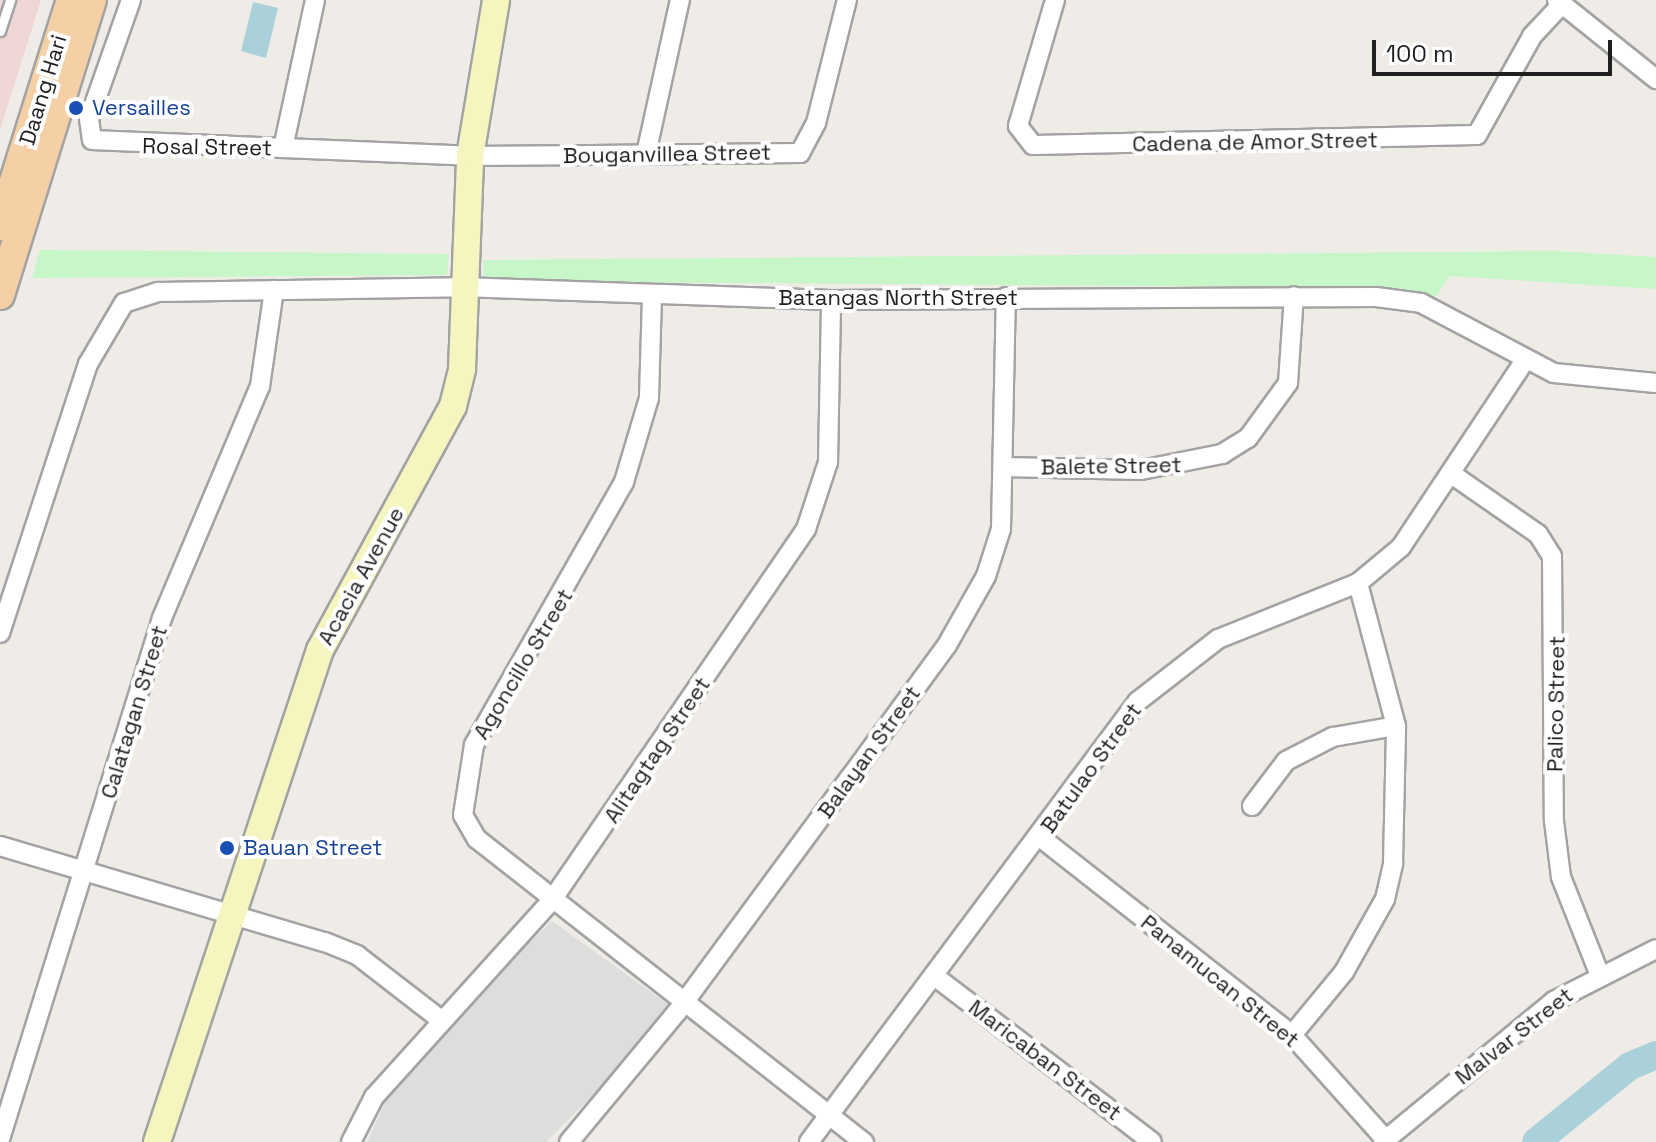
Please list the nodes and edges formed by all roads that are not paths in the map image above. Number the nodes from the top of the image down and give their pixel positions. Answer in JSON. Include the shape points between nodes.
{"nodes":[{"id":1,"x":10,"y":0,"type":"edge"},
{"id":2,"x":71,"y":0,"type":"edge"},
{"id":3,"x":92,"y":0,"type":"edge"},
{"id":4,"x":131,"y":0,"type":"edge"},
{"id":5,"x":315,"y":0,"type":"edge"},
{"id":6,"x":496,"y":0,"type":"edge"},
{"id":7,"x":680,"y":0,"type":"edge"},
{"id":8,"x":847,"y":0,"type":"edge"},
{"id":9,"x":1055,"y":0,"type":"edge"},
{"id":10,"x":1559,"y":2,"type":"edge"},
{"id":11,"x":0,"y":31,"type":"edge"},
{"id":12,"x":1656,"y":79,"type":"edge"},
{"id":13,"x":283,"y":148,"type":"junction"},
{"id":14,"x":646,"y":154,"type":"junction"},
{"id":15,"x":470,"y":156,"type":"junction"},
{"id":16,"x":0,"y":226,"type":"edge"},
{"id":17,"x":461,"y":287,"type":"junction"},
{"id":18,"x":274,"y":290,"type":"junction"},
{"id":19,"x":0,"y":295,"type":"edge"},
{"id":20,"x":652,"y":296,"type":"junction"},
{"id":21,"x":1294,"y":296,"type":"junction"},
{"id":22,"x":1006,"y":297,"type":"junction"},
{"id":23,"x":831,"y":300,"type":"junction"},
{"id":24,"x":1524,"y":362,"type":"junction"},
{"id":25,"x":1656,"y":383,"type":"edge"},
{"id":26,"x":1004,"y":467,"type":"junction"},
{"id":27,"x":1453,"y":475,"type":"junction"},
{"id":28,"x":1358,"y":583,"type":"junction"},
{"id":29,"x":0,"y":633,"type":"edge"},
{"id":30,"x":1396,"y":726,"type":"junction"},
{"id":31,"x":1252,"y":806,"type":"dead end"},
{"id":32,"x":1041,"y":838,"type":"junction"},
{"id":33,"x":0,"y":846,"type":"edge"},
{"id":34,"x":85,"y":870,"type":"junction"},
{"id":35,"x":552,"y":900,"type":"junction"},
{"id":36,"x":232,"y":916,"type":"junction"},
{"id":37,"x":1656,"y":949,"type":"edge"},
{"id":38,"x":1599,"y":973,"type":"junction"},
{"id":39,"x":937,"y":978,"type":"junction"},
{"id":40,"x":686,"y":1000,"type":"junction"},
{"id":41,"x":441,"y":1020,"type":"junction"},
{"id":42,"x":1292,"y":1035,"type":"junction"},
{"id":43,"x":827,"y":1114,"type":"junction"},
{"id":44,"x":0,"y":1139,"type":"edge"},
{"id":45,"x":1384,"y":1141,"type":"edge"},
{"id":46,"x":157,"y":1142,"type":"edge"},
{"id":47,"x":351,"y":1142,"type":"edge"},
{"id":48,"x":569,"y":1142,"type":"edge"},
{"id":49,"x":809,"y":1142,"type":"edge"},
{"id":50,"x":864,"y":1142,"type":"edge"},
{"id":51,"x":1152,"y":1142,"type":"edge"}],
"edges":[{"from":1,"to":11,"type":"lane"},
{"from":2,"to":16,"type":"main road","name":"Daang Hari"},
{"from":3,"to":19,"type":"main road","name":"Daang Hari"},
{"from":4,"to":13,"type":"street","name":"Rosal Street","via":[[89,119],[92,140]]},
{"from":5,"to":13,"type":"street"},
{"from":6,"to":15,"type":"street","name":"Acacia Avenue"},
{"from":7,"to":14,"type":"street"},
{"from":8,"to":14,"type":"street","name":"Bouganvillea Street","via":[[816,123],[800,153]]},
{"from":9,"to":10,"type":"street","name":"Cadena de Amor Street","via":[[1018,126],[1033,145],[1477,135],[1532,36]]},
{"from":10,"to":12,"type":"street"},
{"from":13,"to":15,"type":"street","name":"Rosal Street"},
{"from":14,"to":15,"type":"street","name":"Bouganvillea Street"},
{"from":15,"to":17,"type":"street","name":"Acacia Avenue"},
{"from":17,"to":18,"type":"street","name":"Batangas North Street"},
{"from":17,"to":20,"type":"street","name":"Batangas North Street"},
{"from":17,"to":36,"type":"street","name":"Acacia Avenue","via":[[462,369],[453,406],[320,650]]},
{"from":18,"to":29,"type":"street","name":"Batangas North Street","via":[[158,292],[124,303],[88,364]]},
{"from":18,"to":34,"type":"street","name":"Calatagan Street","via":[[260,386],[162,618]]},
{"from":20,"to":23,"type":"street","name":"Batangas North Street"},
{"from":20,"to":35,"type":"street","name":"Agoncillo Street","via":[[649,398],[624,482],[474,745],[463,781],[463,815],[477,839]]},
{"from":21,"to":22,"type":"street","name":"Batangas North Street"},
{"from":21,"to":24,"type":"street","name":"Batangas North Street","via":[[1421,303]]},
{"from":21,"to":26,"type":"street","name":"Balete Street","via":[[1288,383],[1255,429],[1222,454],[1141,470]]},
{"from":22,"to":23,"type":"street","name":"Batangas North Street"},
{"from":22,"to":26,"type":"street","name":"Balayan Street"},
{"from":23,"to":35,"type":"street","name":"Alitagtag Street","via":[[828,462],[806,529]]},
{"from":24,"to":25,"type":"street","name":"Batangas North Street","via":[[1575,379]]},
{"from":24,"to":27,"type":"street","name":"Batulao Street"},
{"from":26,"to":40,"type":"street","name":"Balayan Street","via":[[1001,529],[986,576],[947,645]]},
{"from":27,"to":28,"type":"street","name":"Batulao Street","via":[[1401,547]]},
{"from":27,"to":38,"type":"street","name":"Palico Street","via":[[1538,534],[1552,556],[1554,821],[1561,877]]},
{"from":28,"to":30,"type":"street"},
{"from":28,"to":32,"type":"street","name":"Batulao Street","via":[[1179,662],[1138,701]]},
{"from":30,"to":31,"type":"street","via":[[1333,737],[1286,761]]},
{"from":30,"to":42,"type":"street","via":[[1399,819],[1385,899],[1344,972]]},
{"from":32,"to":39,"type":"street","name":"Batulao Street"},
{"from":32,"to":42,"type":"street","name":"Panamucan Street"},
{"from":33,"to":34,"type":"street"},
{"from":34,"to":36,"type":"street"},
{"from":34,"to":44,"type":"street","name":"Calatagan Street"},
{"from":35,"to":40,"type":"street","name":"Agoncillo Street"},
{"from":35,"to":41,"type":"street","name":"Alitagtag Street"},
{"from":36,"to":41,"type":"street","via":[[357,955]]},
{"from":36,"to":46,"type":"street","name":"Acacia Avenue"},
{"from":37,"to":38,"type":"street","name":"Malvar Street"},
{"from":38,"to":45,"type":"street","name":"Malvar Street","via":[[1554,1001]]},
{"from":39,"to":43,"type":"street","name":"Batulao Street"},
{"from":39,"to":51,"type":"street","name":"Maricaban Street"},
{"from":40,"to":43,"type":"street","name":"Agoncillo Street"},
{"from":40,"to":48,"type":"street","name":"Balayan Street"},
{"from":41,"to":47,"type":"street","name":"Alitagtag Street","via":[[374,1097]]},
{"from":42,"to":45,"type":"street","name":"Panamucan Street"},
{"from":43,"to":49,"type":"street","name":"Batulao Street"},
{"from":43,"to":50,"type":"street","name":"Agoncillo Street"}]}
